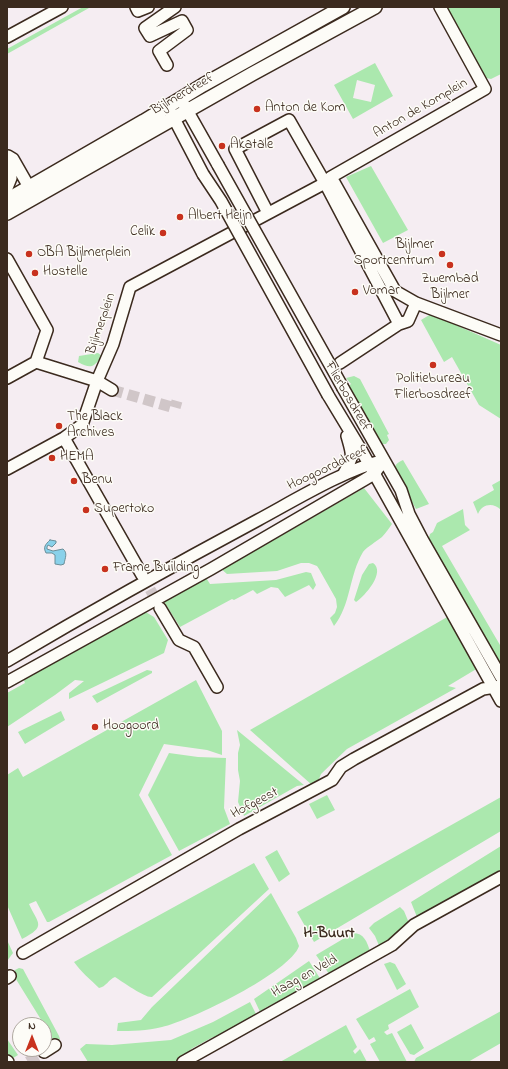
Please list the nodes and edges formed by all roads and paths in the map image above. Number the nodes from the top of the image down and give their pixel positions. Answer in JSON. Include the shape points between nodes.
{"nodes":[{"id":1,"x":62,"y":7,"type":"edge"},
{"id":2,"x":136,"y":7,"type":"edge"},
{"id":3,"x":148,"y":7,"type":"edge"},
{"id":4,"x":175,"y":7,"type":"edge"},
{"id":5,"x":343,"y":7,"type":"edge"},
{"id":6,"x":375,"y":7,"type":"edge"},
{"id":7,"x":440,"y":7,"type":"edge"},
{"id":8,"x":7,"y":38,"type":"edge"},
{"id":9,"x":167,"y":65,"type":"dead end"},
{"id":10,"x":180,"y":99,"type":"junction"},
{"id":11,"x":187,"y":111,"type":"junction"},
{"id":12,"x":171,"y":113,"type":"junction"},
{"id":13,"x":8,"y":158,"type":"edge"},
{"id":14,"x":328,"y":180,"type":"junction"},
{"id":15,"x":7,"y":188,"type":"edge"},
{"id":16,"x":27,"y":194,"type":"junction"},
{"id":17,"x":7,"y":200,"type":"edge"},
{"id":18,"x":7,"y":207,"type":"edge"},
{"id":19,"x":7,"y":213,"type":"edge"},
{"id":20,"x":268,"y":213,"type":"junction"},
{"id":21,"x":224,"y":236,"type":"joint"},
{"id":22,"x":7,"y":259,"type":"edge"},
{"id":23,"x":416,"y":303,"type":"junction"},
{"id":24,"x":399,"y":324,"type":"junction"},
{"id":25,"x":501,"y":335,"type":"edge"},
{"id":26,"x":36,"y":362,"type":"junction"},
{"id":27,"x":340,"y":363,"type":"dead end"},
{"id":28,"x":7,"y":378,"type":"edge"},
{"id":29,"x":97,"y":380,"type":"junction"},
{"id":30,"x":112,"y":390,"type":"tunnel mouth"},
{"id":31,"x":345,"y":424,"type":"junction"},
{"id":32,"x":64,"y":438,"type":"junction"},
{"id":33,"x":384,"y":460,"type":"junction"},
{"id":34,"x":7,"y":469,"type":"edge"},
{"id":35,"x":371,"y":469,"type":"junction"},
{"id":36,"x":343,"y":475,"type":"junction"},
{"id":37,"x":355,"y":485,"type":"junction"},
{"id":38,"x":385,"y":494,"type":"junction"},
{"id":39,"x":404,"y":517,"type":"junction"},
{"id":40,"x":418,"y":542,"type":"junction"},
{"id":41,"x":142,"y":575,"type":"tunnel mouth"},
{"id":42,"x":160,"y":608,"type":"tunnel mouth"},
{"id":43,"x":7,"y":661,"type":"edge"},
{"id":44,"x":501,"y":677,"type":"edge"},
{"id":45,"x":7,"y":682,"type":"edge"},
{"id":46,"x":497,"y":686,"type":"edge"},
{"id":47,"x":217,"y":687,"type":"dead end"},
{"id":48,"x":501,"y":701,"type":"edge"},
{"id":49,"x":501,"y":877,"type":"edge"},
{"id":50,"x":23,"y":953,"type":"dead end"},
{"id":51,"x":55,"y":1045,"type":"dead end"},
{"id":52,"x":52,"y":1047,"type":"edge"},
{"id":53,"x":183,"y":1062,"type":"edge"}],
"edges":[{"from":1,"to":8,"type":"street"},
{"from":2,"to":3,"type":"street","via":[[138,12]]},
{"from":4,"to":9,"type":"street","via":[[145,28],[150,36],[182,21],[187,30],[159,52]]},
{"from":5,"to":10,"type":"main road","name":"Bijlmerdreef"},
{"from":6,"to":11,"type":"main road","name":"Bijlmerdreef"},
{"from":7,"to":14,"type":"street","name":"Anton de Komplein","via":[[485,89]]},
{"from":10,"to":11,"type":"street","name":"Flierbosdreef"},
{"from":10,"to":12,"type":"main road","name":"Bijlmerdreef"},
{"from":11,"to":12,"type":"main road","name":"Bijlmerdreef"},
{"from":11,"to":33,"type":"street","name":"Flierbosdreef","bridge":true},
{"from":12,"to":16,"type":"main road","name":"Bijlmerdreef"},
{"from":12,"to":31,"type":"street","name":"Flierbosdreef","bridge":true},
{"from":13,"to":15,"type":"street","via":[[11,178]]},
{"from":13,"to":16,"type":"street","via":[[13,159]]},
{"from":14,"to":20,"type":"street","name":"Anton de Komplein"},
{"from":14,"to":20,"type":"street","via":[[289,120],[252,138],[235,149]]},
{"from":14,"to":23,"type":"street","via":[[395,291]]},
{"from":14,"to":24,"type":"street"},
{"from":16,"to":17,"type":"main road","name":"Bijlmerdreef"},
{"from":16,"to":18,"type":"street"},
{"from":16,"to":19,"type":"main road","name":"Bijlmerdreef"},
{"from":20,"to":21,"type":"street","name":"Anton de Komplein"},
{"from":21,"to":29,"type":"street","name":"Bijlmerplein","via":[[130,287],[113,344]]},
{"from":22,"to":26,"type":"street","via":[[47,330]]},
{"from":23,"to":24,"type":"street","via":[[408,321]]},
{"from":23,"to":25,"type":"street"},
{"from":24,"to":27,"type":"street"},
{"from":26,"to":28,"type":"street"},
{"from":26,"to":29,"type":"street"},
{"from":29,"to":30,"type":"street"},
{"from":29,"to":32,"type":"street","name":"Bijlmerplein","via":[[82,425]]},
{"from":31,"to":35,"type":"street","name":"Flierbosdreef"},
{"from":31,"to":36,"type":"street","via":[[352,456]]},
{"from":32,"to":34,"type":"street","name":"Bijlmerplein"},
{"from":32,"to":41,"type":"street"},
{"from":33,"to":35,"type":"street","name":"Hoogoorddreef"},
{"from":33,"to":39,"type":"street","name":"Flierbosdreef","via":[[401,490]]},
{"from":35,"to":36,"type":"street","name":"Hoogoorddreef"},
{"from":35,"to":37,"type":"street","name":"Hoogoorddreef"},
{"from":35,"to":38,"type":"street","name":"Flierbosdreef"},
{"from":36,"to":43,"type":"street","name":"Hoogoorddreef","via":[[200,551]]},
{"from":37,"to":38,"type":"street","via":[[375,488]]},
{"from":37,"to":45,"type":"street","name":"Hoogoorddreef","via":[[211,569]]},
{"from":38,"to":39,"type":"street","name":"Flierbosdreef"},
{"from":39,"to":40,"type":"street","name":"Flierbosdreef"},
{"from":40,"to":44,"type":"street","name":"Flierbosdreef"},
{"from":40,"to":46,"type":"street","name":"Flierbosdreef"},
{"from":42,"to":47,"type":"street","via":[[179,640],[194,646]]},
{"from":46,"to":48,"type":"street","name":"Flierbosdreef"},
{"from":46,"to":50,"type":"street","name":"Hofgeest","via":[[469,696],[354,759],[341,767],[332,780],[239,829]]},
{"from":49,"to":53,"type":"street","name":"Haag en Veld","via":[[414,925],[392,945]]},
{"from":51,"to":52,"type":"street"}]}
